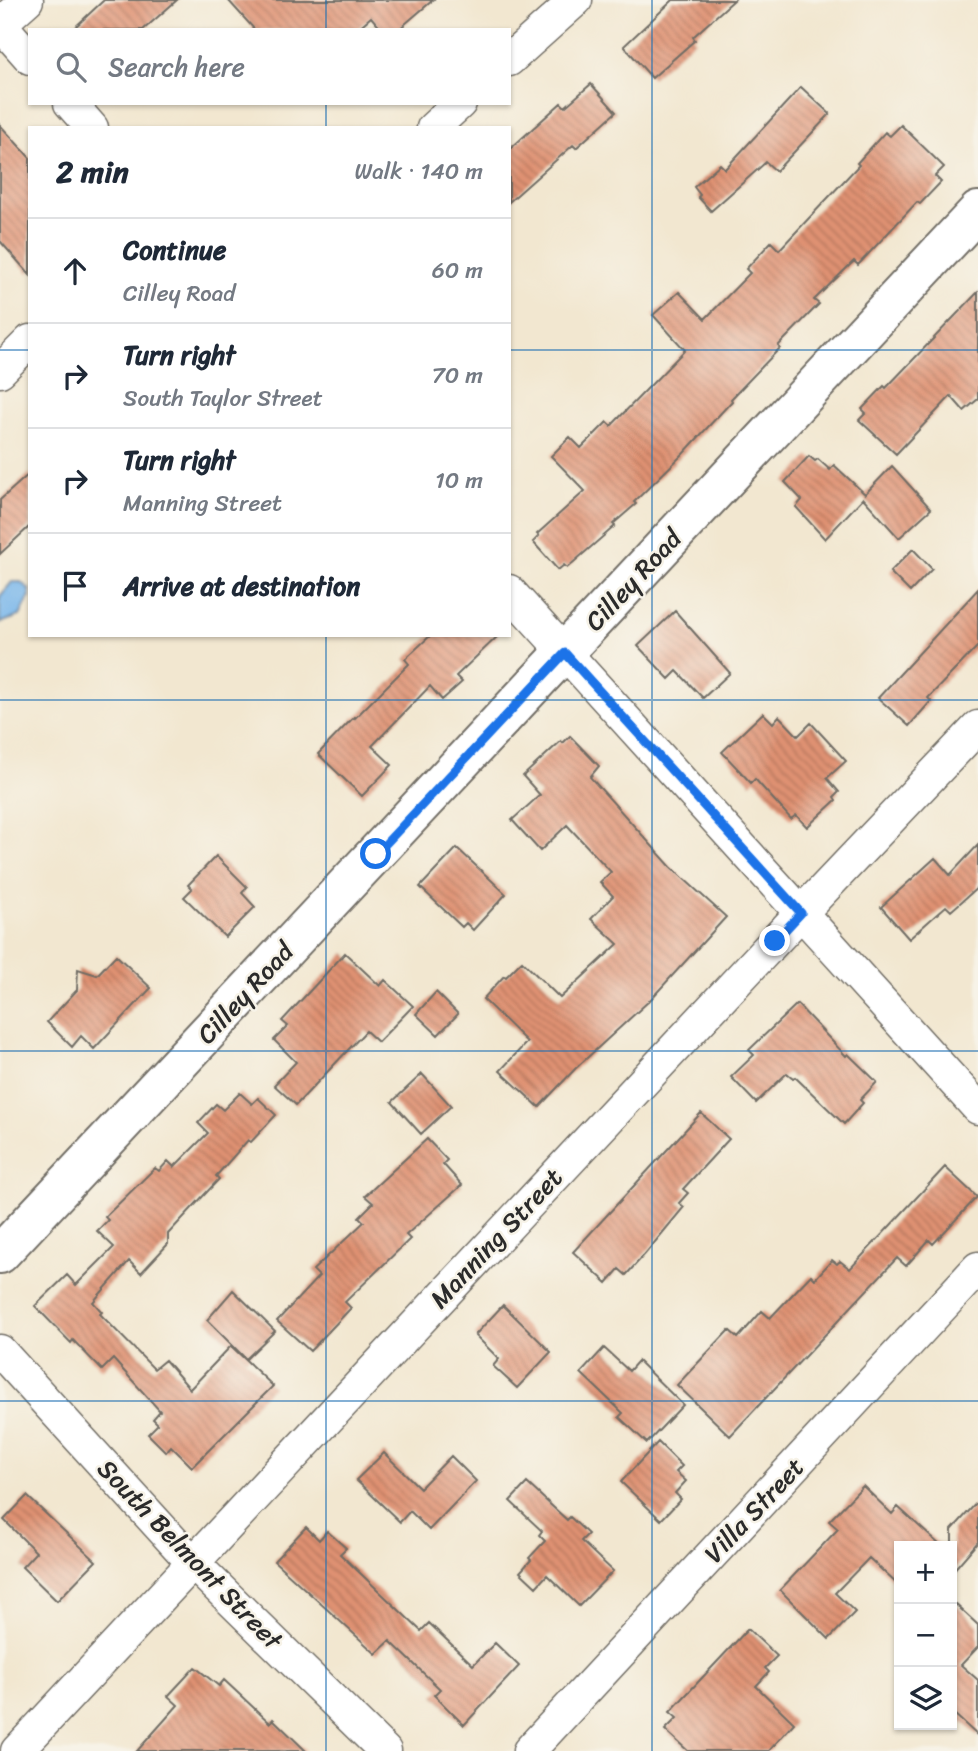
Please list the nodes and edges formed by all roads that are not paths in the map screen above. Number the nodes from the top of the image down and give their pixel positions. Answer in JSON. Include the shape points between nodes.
{"nodes":[{"id":1,"x":27,"y":0,"type":"edge"},
{"id":2,"x":576,"y":0,"type":"edge"},
{"id":3,"x":0,"y":24,"type":"edge"},
{"id":4,"x":28,"y":56,"type":"edge"},
{"id":5,"x":511,"y":58,"type":"edge"},
{"id":6,"x":73,"y":105,"type":"edge"},
{"id":7,"x":458,"y":105,"type":"edge"},
{"id":8,"x":90,"y":126,"type":"edge"},
{"id":9,"x":435,"y":126,"type":"edge"},
{"id":10,"x":978,"y":211,"type":"edge"},
{"id":11,"x":28,"y":343,"type":"edge"},
{"id":12,"x":0,"y":371,"type":"edge"},
{"id":13,"x":511,"y":593,"type":"edge"},
{"id":14,"x":565,"y":653,"type":"junction"},
{"id":15,"x":978,"y":727,"type":"edge"},
{"id":16,"x":801,"y":913,"type":"junction"},
{"id":17,"x":978,"y":1108,"type":"edge"},
{"id":18,"x":0,"y":1254,"type":"edge"},
{"id":19,"x":978,"y":1268,"type":"edge"},
{"id":20,"x":0,"y":1351,"type":"edge"},
{"id":21,"x":192,"y":1562,"type":"junction"},
{"id":22,"x":17,"y":1751,"type":"edge"},
{"id":23,"x":385,"y":1751,"type":"edge"},
{"id":24,"x":529,"y":1751,"type":"edge"}],
"edges":[{"from":1,"to":3,"type":"street"},
{"from":2,"to":5,"type":"street"},
{"from":3,"to":4,"type":"street"},
{"from":6,"to":8,"type":"street"},
{"from":7,"to":9,"type":"street"},
{"from":10,"to":14,"type":"street","name":"Cilley Road"},
{"from":11,"to":12,"type":"street"},
{"from":13,"to":14,"type":"street"},
{"from":14,"to":16,"type":"street"},
{"from":14,"to":18,"type":"street","name":"Cilley Road"},
{"from":15,"to":16,"type":"street","name":"Manning Street"},
{"from":16,"to":17,"type":"street"},
{"from":16,"to":21,"type":"street","name":"Manning Street"},
{"from":19,"to":24,"type":"street","name":"Villa Street"},
{"from":20,"to":21,"type":"street","name":"South Belmont Street"},
{"from":21,"to":22,"type":"street","name":"Manning Street"},
{"from":21,"to":23,"type":"street","name":"South Belmont Street"}]}
